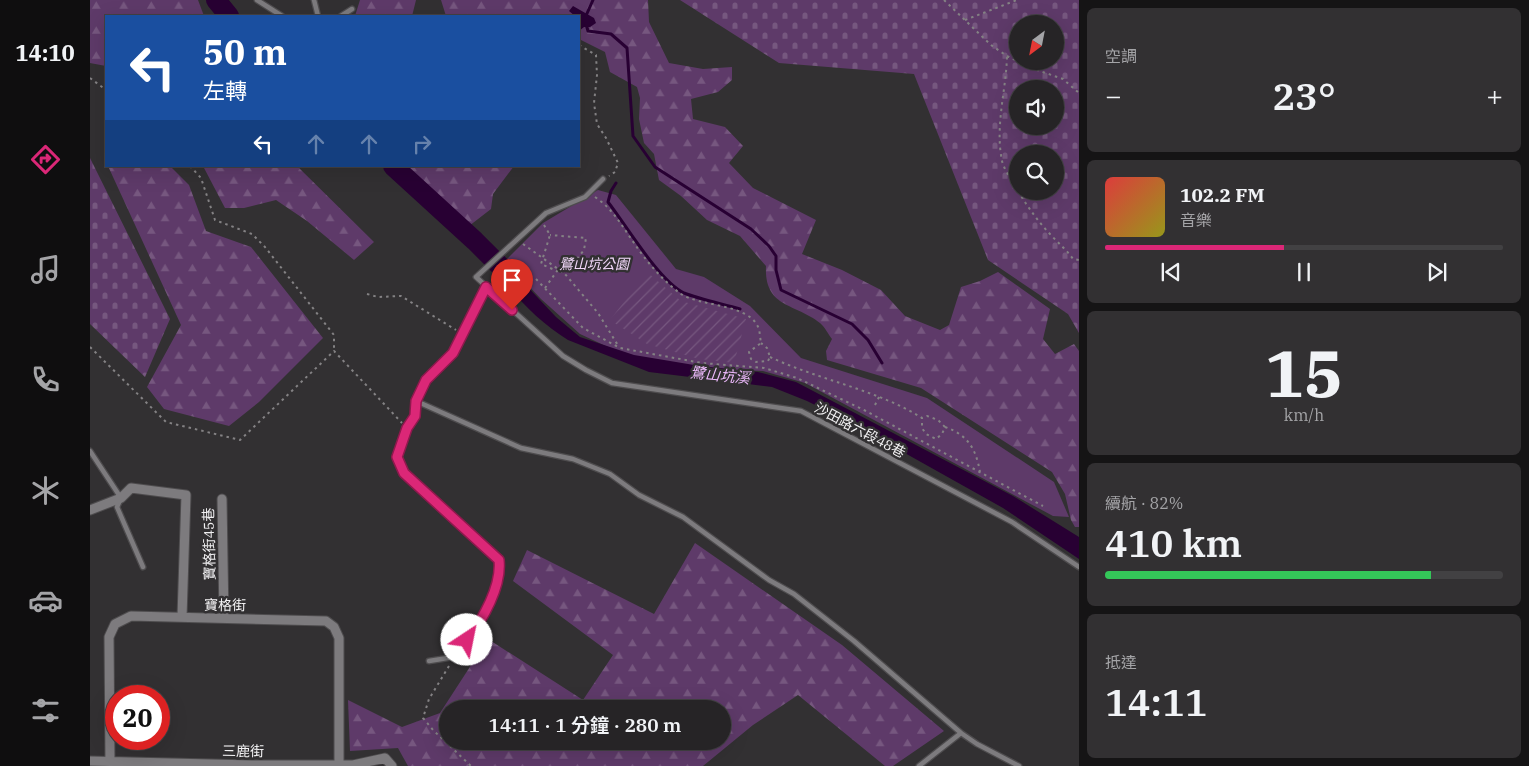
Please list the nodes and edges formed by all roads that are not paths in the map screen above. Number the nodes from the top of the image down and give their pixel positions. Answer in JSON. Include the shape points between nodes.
{"nodes":[{"id":1,"x":257,"y":0,"type":"edge"},
{"id":2,"x":314,"y":0,"type":"edge"},
{"id":3,"x":352,"y":9,"type":"dead end"},
{"id":4,"x":280,"y":15,"type":"edge"},
{"id":5,"x":318,"y":15,"type":"edge"},
{"id":6,"x":343,"y":15,"type":"edge"},
{"id":7,"x":603,"y":180,"type":"road end"},
{"id":8,"x":486,"y":287,"type":"junction"},
{"id":9,"x":416,"y":401,"type":"junction"},
{"id":10,"x":90,"y":451,"type":"edge"},
{"id":11,"x":121,"y":498,"type":"junction"},
{"id":12,"x":222,"y":499,"type":"dead end"},
{"id":13,"x":90,"y":510,"type":"edge"},
{"id":14,"x":143,"y":567,"type":"dead end"},
{"id":15,"x":1079,"y":567,"type":"edge"},
{"id":16,"x":182,"y":618,"type":"junction"},
{"id":17,"x":224,"y":618,"type":"junction"},
{"id":18,"x":429,"y":661,"type":"dead end"},
{"id":19,"x":961,"y":733,"type":"junction"},
{"id":20,"x":90,"y":761,"type":"edge"},
{"id":21,"x":110,"y":763,"type":"junction"},
{"id":22,"x":339,"y":765,"type":"edge"},
{"id":23,"x":252,"y":766,"type":"edge"},
{"id":24,"x":392,"y":766,"type":"edge"},
{"id":25,"x":919,"y":766,"type":"edge"},
{"id":26,"x":1019,"y":766,"type":"edge"}],
"edges":[{"from":1,"to":4,"type":"lane"},
{"from":2,"to":5,"type":"lane"},
{"from":3,"to":6,"type":"lane"},
{"from":7,"to":8,"type":"lane","name":"沙田路六段48巷","via":[[584,197],[546,213],[517,239],[476,277]]},
{"from":8,"to":9,"type":"lane","via":[[453,353],[426,380]]},
{"from":8,"to":15,"type":"lane","name":"沙田路六段48巷","via":[[563,356],[612,383],[801,411],[1012,522]]},
{"from":9,"to":18,"type":"lane","via":[[415,416],[407,428],[397,457],[404,473],[499,560],[501,573],[478,627],[454,657]]},
{"from":9,"to":19,"type":"lane","via":[[521,448],[573,458],[610,474],[640,496],[683,517],[807,604]]},
{"from":10,"to":11,"type":"lane"},
{"from":11,"to":13,"type":"street"},
{"from":11,"to":14,"type":"lane","via":[[117,507]]},
{"from":11,"to":16,"type":"street","via":[[131,488],[186,494]]},
{"from":12,"to":17,"type":"street","name":"寶格街45巷"},
{"from":16,"to":17,"type":"street","name":"寶格街"},
{"from":16,"to":21,"type":"street","name":"寶格街","via":[[132,616],[115,624],[109,638]]},
{"from":17,"to":22,"type":"street","name":"寶格街","via":[[326,621],[334,627],[339,638]]},
{"from":19,"to":25,"type":"lane"},
{"from":19,"to":26,"type":"lane"},
{"from":20,"to":21,"type":"street","name":"三鹿街"},
{"from":21,"to":23,"type":"street","name":"三鹿街"},
{"from":22,"to":23,"type":"street","name":"三鹿街"},
{"from":22,"to":24,"type":"street","name":"三鹿街","via":[[385,758]]}]}
